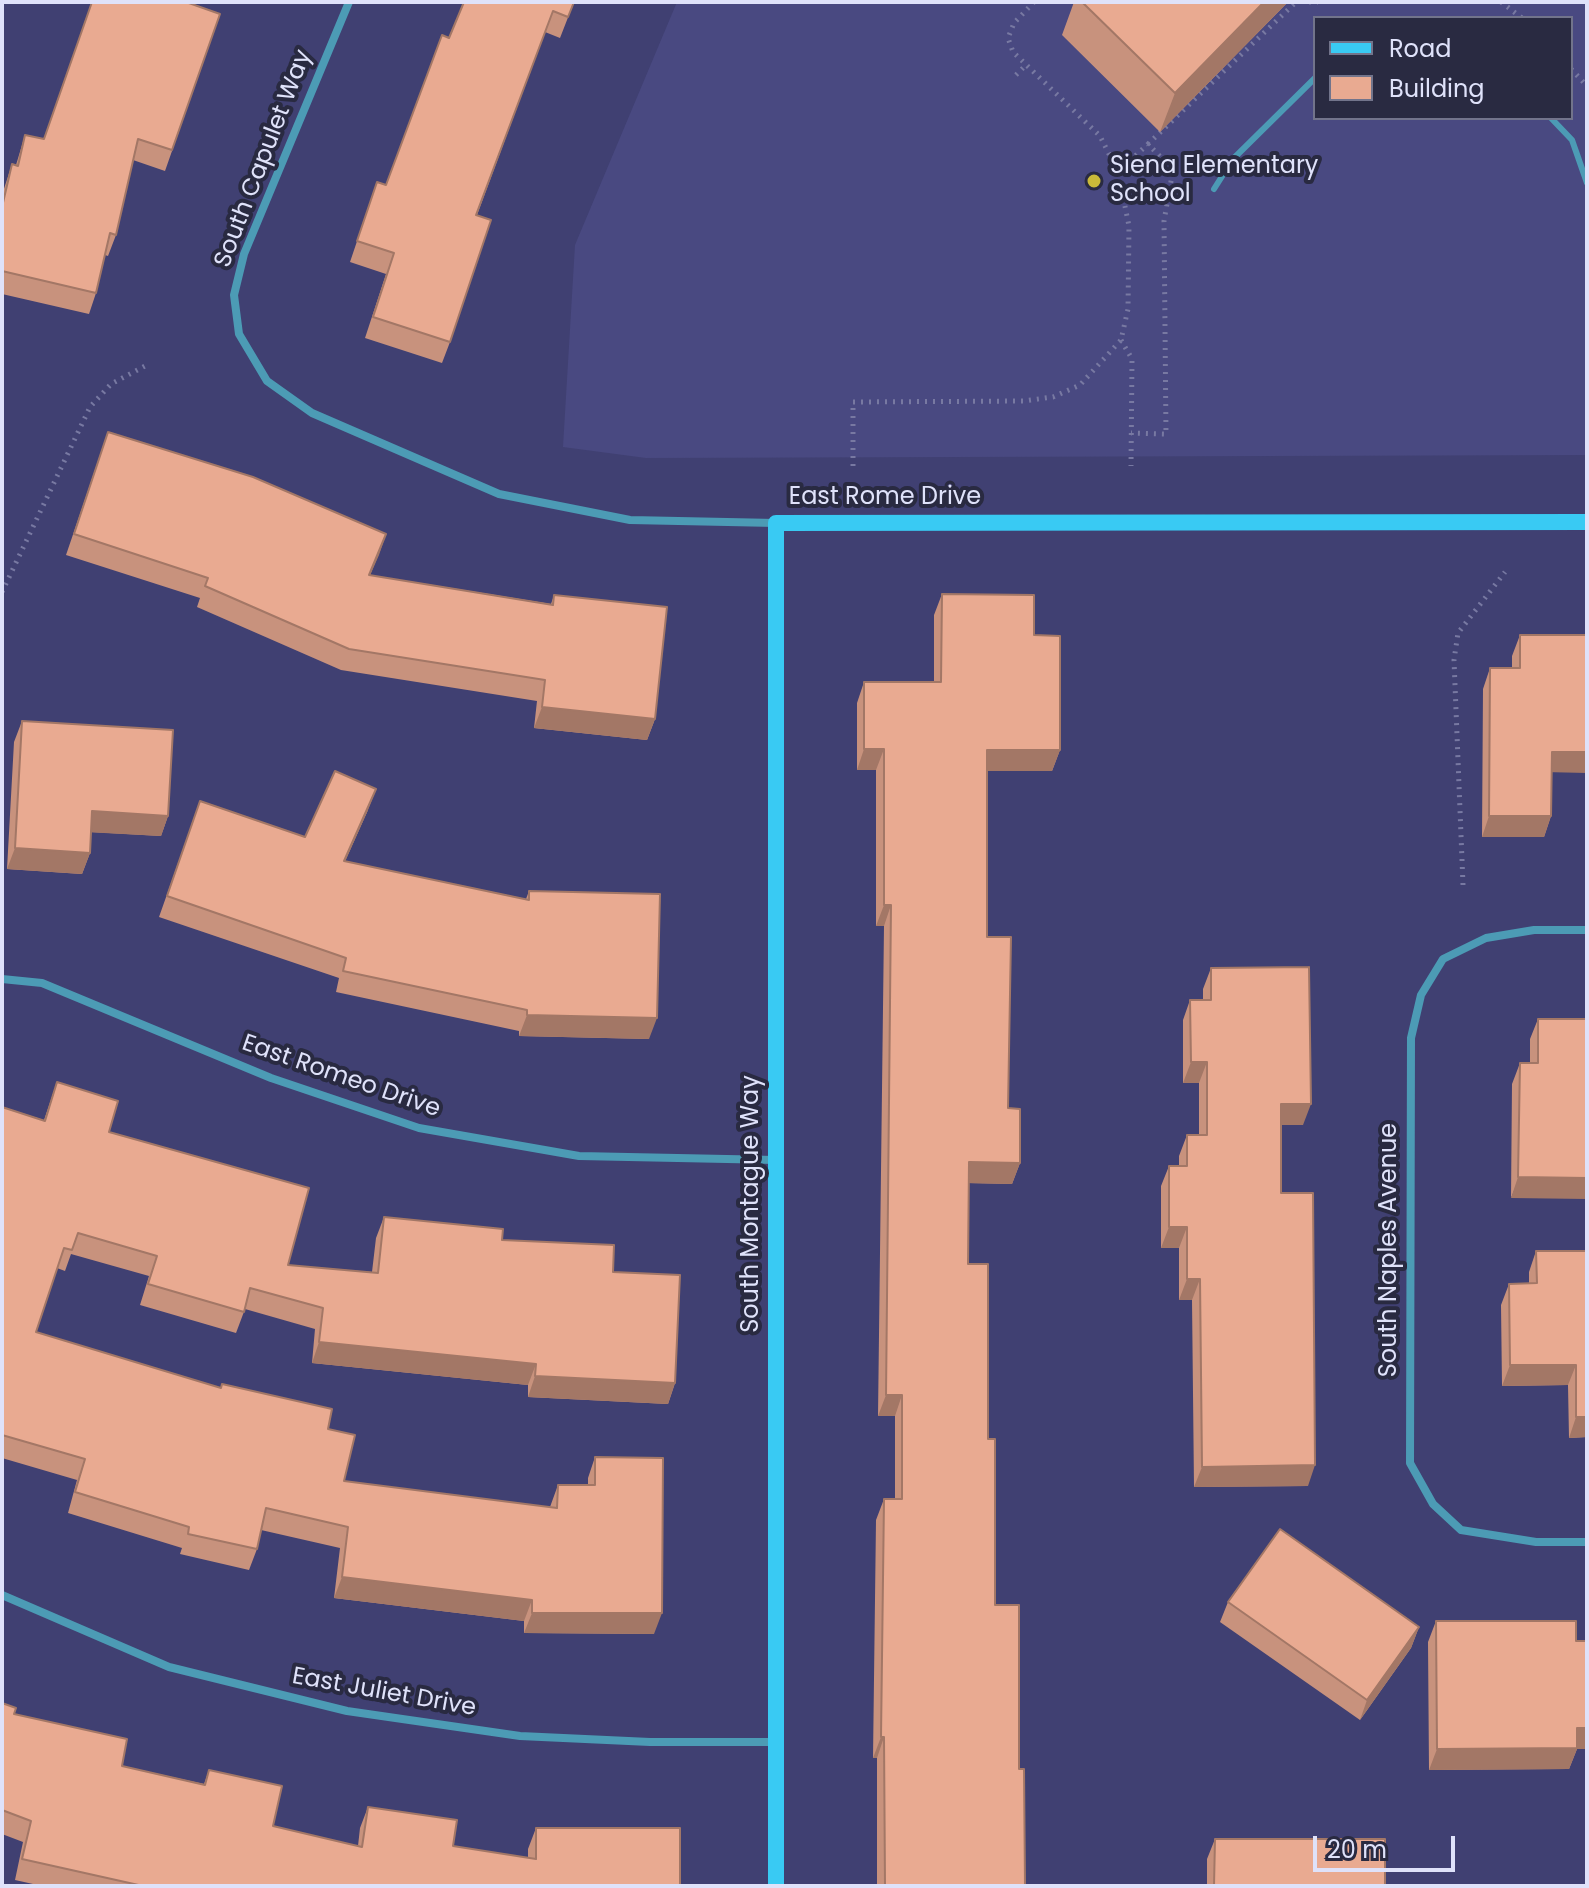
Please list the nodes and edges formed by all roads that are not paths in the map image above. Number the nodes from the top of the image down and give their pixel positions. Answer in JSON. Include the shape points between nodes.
{"nodes":[{"id":1,"x":349,"y":2,"type":"edge"},
{"id":2,"x":1313,"y":80,"type":"edge"},
{"id":3,"x":1553,"y":120,"type":"edge"},
{"id":4,"x":1587,"y":183,"type":"edge"},
{"id":5,"x":1214,"y":189,"type":"dead end"},
{"id":6,"x":239,"y":334,"type":"joint"},
{"id":7,"x":1587,"y":522,"type":"edge"},
{"id":8,"x":776,"y":523,"type":"junction"},
{"id":9,"x":1587,"y":930,"type":"edge"},
{"id":10,"x":2,"y":979,"type":"edge"},
{"id":11,"x":776,"y":1160,"type":"junction"},
{"id":12,"x":1587,"y":1542,"type":"edge"},
{"id":13,"x":2,"y":1595,"type":"edge"},
{"id":14,"x":776,"y":1742,"type":"junction"},
{"id":15,"x":776,"y":1886,"type":"edge"}],
"edges":[{"from":1,"to":6,"type":"street","name":"South Capulet Way","via":[[244,254],[234,295]]},
{"from":2,"to":5,"type":"lane","via":[[1233,159]]},
{"from":3,"to":4,"type":"lane","via":[[1572,140]]},
{"from":6,"to":8,"type":"street","name":"East Rome Drive","via":[[267,381],[312,413],[499,494],[630,520]]},
{"from":7,"to":8,"type":"street","name":"East Rome Drive"},
{"from":8,"to":11,"type":"street","name":"South Montague Way"},
{"from":9,"to":12,"type":"street","name":"South Naples Avenue","via":[[1534,930],[1486,938],[1443,959],[1421,995],[1411,1038],[1410,1463],[1433,1504],[1461,1530],[1536,1542]]},
{"from":10,"to":11,"type":"street","name":"East Romeo Drive","via":[[42,983],[271,1078],[419,1128],[579,1156]]},
{"from":11,"to":14,"type":"street","name":"South Montague Way"},
{"from":13,"to":14,"type":"street","name":"East Juliet Drive","via":[[169,1667],[347,1711],[520,1736]]},
{"from":14,"to":15,"type":"street","name":"South Montague Way"}]}
